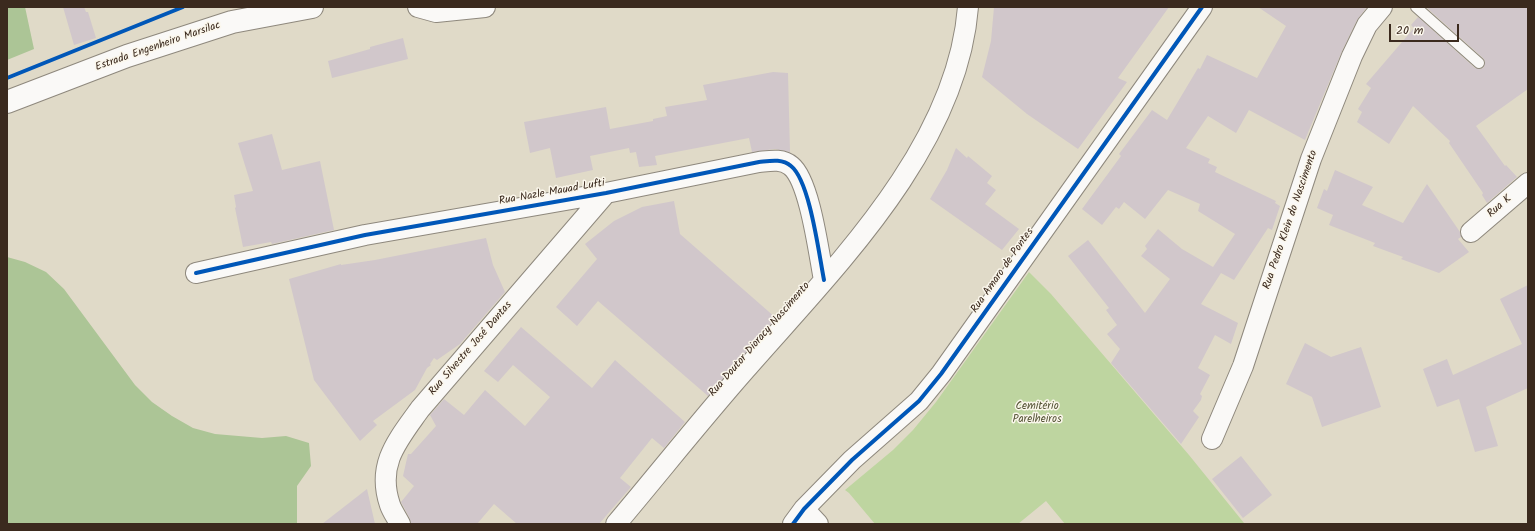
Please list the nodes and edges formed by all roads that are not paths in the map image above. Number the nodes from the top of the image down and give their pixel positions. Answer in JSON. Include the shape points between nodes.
{"nodes":[{"id":1,"x":312,"y":7,"type":"edge"},
{"id":2,"x":418,"y":7,"type":"edge"},
{"id":3,"x":486,"y":7,"type":"edge"},
{"id":4,"x":968,"y":7,"type":"edge"},
{"id":5,"x":1202,"y":7,"type":"edge"},
{"id":6,"x":1382,"y":7,"type":"edge"},
{"id":7,"x":1416,"y":7,"type":"edge"},
{"id":8,"x":1479,"y":63,"type":"dead end"},
{"id":9,"x":7,"y":102,"type":"edge"},
{"id":10,"x":1528,"y":183,"type":"edge"},
{"id":11,"x":606,"y":193,"type":"junction"},
{"id":12,"x":1471,"y":232,"type":"dead end"},
{"id":13,"x":196,"y":273,"type":"dead end"},
{"id":14,"x":824,"y":280,"type":"junction"},
{"id":15,"x":1212,"y":439,"type":"dead end"},
{"id":16,"x":798,"y":517,"type":"edge"},
{"id":17,"x":400,"y":524,"type":"edge"},
{"id":18,"x":616,"y":524,"type":"edge"},
{"id":19,"x":818,"y":524,"type":"edge"}],
"edges":[{"from":1,"to":9,"type":"main road","name":"Estrada Engenheiro Marsilac","via":[[232,22],[127,56]]},
{"from":2,"to":3,"type":"street","via":[[436,12]]},
{"from":4,"to":14,"type":"street","name":"Rua Doutor Dioracy Nascimento","via":[[966,30],[955,74],[930,133],[885,205]]},
{"from":5,"to":16,"type":"street","name":"Rua Amaro de Pontes","via":[[941,374],[919,401],[852,460]]},
{"from":6,"to":15,"type":"street","name":"Rua Pedro Klein do Nascimento","via":[[1367,25],[1352,56],[1311,159],[1243,366]]},
{"from":7,"to":8,"type":"lane"},
{"from":10,"to":12,"type":"street","name":"Rua K"},
{"from":11,"to":13,"type":"street","name":"Rua Nazle Mauad Lufti","via":[[365,235]]},
{"from":11,"to":14,"type":"street","name":"Rua Nazle Mauad Lufti","via":[[759,162],[777,160],[791,165],[800,177],[808,197]]},
{"from":11,"to":17,"type":"street","name":"Rua Silvestre José Dantas","via":[[420,408],[394,445],[386,463],[384,483],[390,506]]},
{"from":14,"to":18,"type":"street","name":"Rua Doutor Dioracy Nascimento"},
{"from":16,"to":19,"type":"street"}]}
